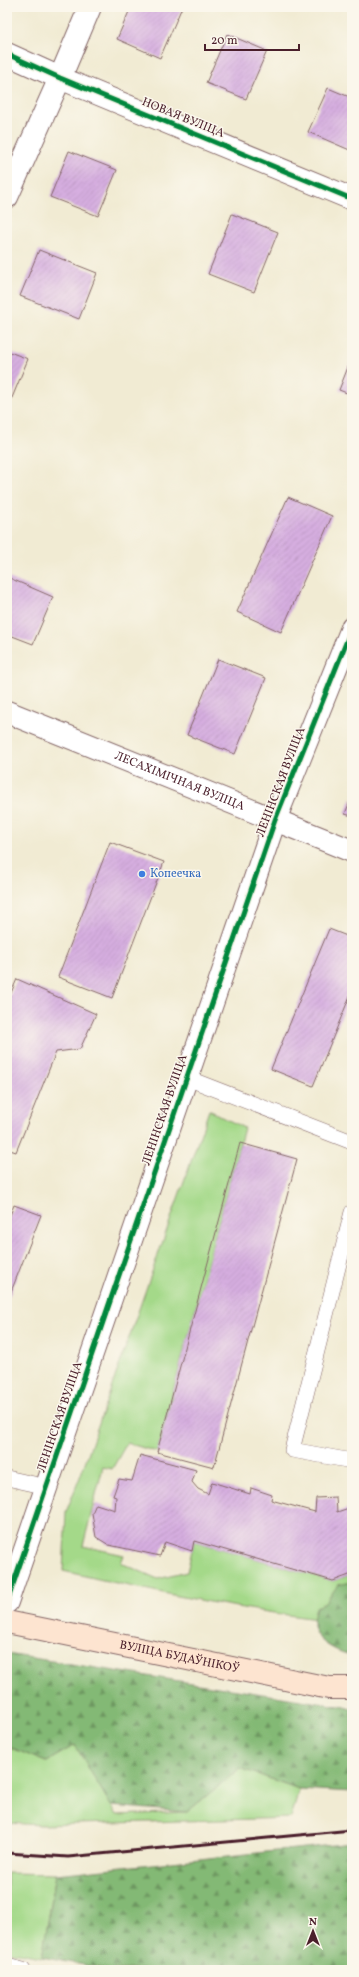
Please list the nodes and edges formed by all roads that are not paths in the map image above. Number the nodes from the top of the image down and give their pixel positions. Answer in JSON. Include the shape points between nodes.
{"nodes":[{"id":1,"x":90,"y":7,"type":"edge"},
{"id":2,"x":7,"y":54,"type":"edge"},
{"id":3,"x":60,"y":78,"type":"junction"},
{"id":4,"x":7,"y":197,"type":"edge"},
{"id":5,"x":352,"y":199,"type":"edge"},
{"id":6,"x":352,"y":628,"type":"edge"},
{"id":7,"x":7,"y":712,"type":"edge"},
{"id":8,"x":275,"y":820,"type":"junction"},
{"id":9,"x":352,"y":851,"type":"edge"},
{"id":10,"x":187,"y":1078,"type":"junction"},
{"id":11,"x":352,"y":1142,"type":"edge"},
{"id":12,"x":352,"y":1212,"type":"edge"},
{"id":13,"x":352,"y":1461,"type":"edge"},
{"id":14,"x":7,"y":1478,"type":"edge"},
{"id":15,"x":47,"y":1487,"type":"junction"},
{"id":16,"x":7,"y":1602,"type":"edge"},
{"id":17,"x":7,"y":1622,"type":"edge"},
{"id":18,"x":352,"y":1688,"type":"edge"},
{"id":19,"x":7,"y":1966,"type":"edge"},
{"id":20,"x":23,"y":1970,"type":"edge"}],
"edges":[{"from":1,"to":3,"type":"street"},
{"from":2,"to":3,"type":"street","name":"НОВАЯ ВУЛІЦА"},
{"from":3,"to":4,"type":"street"},
{"from":3,"to":5,"type":"street","name":"НОВАЯ ВУЛІЦА"},
{"from":6,"to":8,"type":"street","name":"ЛЕНІНСКАЯ ВУЛІЦА"},
{"from":7,"to":8,"type":"street","name":"ЛЕСАХІМІЧНАЯ ВУЛІЦА"},
{"from":8,"to":9,"type":"street","name":"ЛЕСАХІМІЧНАЯ ВУЛІЦА"},
{"from":8,"to":10,"type":"street","name":"ЛЕНІНСКАЯ ВУЛІЦА"},
{"from":10,"to":11,"type":"lane"},
{"from":10,"to":15,"type":"street","name":"ЛЕНІНСКАЯ ВУЛІЦА"},
{"from":12,"to":13,"type":"lane","via":[[292,1450]]},
{"from":14,"to":15,"type":"lane"},
{"from":15,"to":16,"type":"street","name":"ЛЕНІНСКАЯ ВУЛІЦА"},
{"from":17,"to":18,"type":"main road","name":"ВУЛІЦА БУДАЎНІКОЎ","via":[[329,1688]]},
{"from":19,"to":20,"type":"lane"}]}
